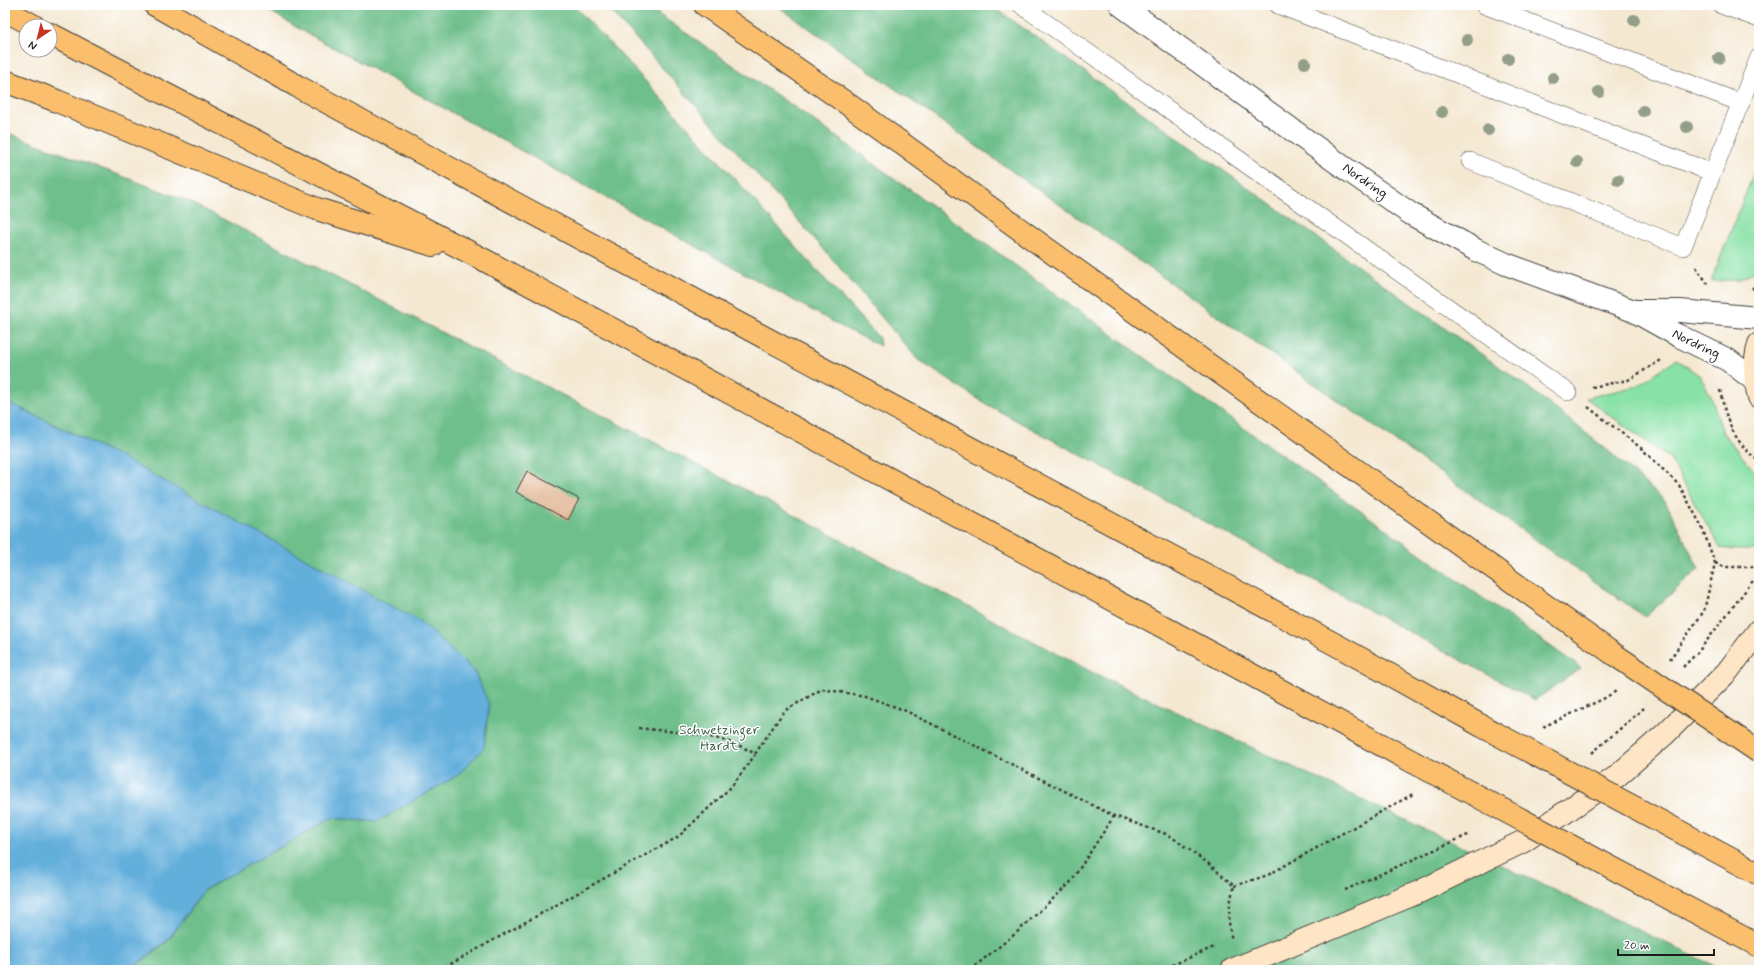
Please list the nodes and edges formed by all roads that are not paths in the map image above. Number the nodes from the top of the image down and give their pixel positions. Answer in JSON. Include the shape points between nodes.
{"nodes":[{"id":1,"x":155,"y":5,"type":"edge"},
{"id":2,"x":705,"y":5,"type":"edge"},
{"id":3,"x":1021,"y":5,"type":"edge"},
{"id":4,"x":1121,"y":5,"type":"edge"},
{"id":5,"x":1278,"y":5,"type":"edge"},
{"id":6,"x":1484,"y":5,"type":"edge"},
{"id":7,"x":1721,"y":5,"type":"edge"},
{"id":8,"x":5,"y":10,"type":"edge"},
{"id":9,"x":20,"y":18,"type":"edge"},
{"id":10,"x":1759,"y":19,"type":"edge"},
{"id":11,"x":58,"y":38,"type":"edge"},
{"id":12,"x":1759,"y":57,"type":"edge"},
{"id":13,"x":5,"y":81,"type":"edge"},
{"id":14,"x":1740,"y":103,"type":"junction"},
{"id":15,"x":1470,"y":162,"type":"dead end"},
{"id":16,"x":1713,"y":173,"type":"junction"},
{"id":17,"x":488,"y":262,"type":"junction"},
{"id":18,"x":1634,"y":311,"type":"junction"},
{"id":19,"x":1759,"y":318,"type":"edge"},
{"id":20,"x":1759,"y":344,"type":"edge"},
{"id":21,"x":1757,"y":389,"type":"edge"},
{"id":22,"x":1568,"y":392,"type":"road end"},
{"id":23,"x":1759,"y":630,"type":"edge"},
{"id":24,"x":1759,"y":752,"type":"edge"},
{"id":25,"x":1759,"y":874,"type":"edge"},
{"id":26,"x":1759,"y":946,"type":"edge"},
{"id":27,"x":1232,"y":970,"type":"edge"}],
"edges":[{"from":1,"to":25,"type":"highway","bridge":true,"via":[[297,86],[1333,644],[1480,726]]},
{"from":2,"to":24,"type":"highway","bridge":true,"via":[[849,105],[1612,653]]},
{"from":3,"to":22,"type":"lane"},
{"from":4,"to":18,"type":"street","name":"Nordring","via":[[1411,214],[1506,264]]},
{"from":5,"to":16,"type":"lane"},
{"from":6,"to":14,"type":"lane"},
{"from":7,"to":10,"type":"lane"},
{"from":8,"to":9,"type":"highway"},
{"from":11,"to":17,"type":"highway"},
{"from":12,"to":14,"type":"lane"},
{"from":13,"to":17,"type":"highway","via":[[57,100],[317,209]]},
{"from":14,"to":16,"type":"lane"},
{"from":15,"to":16,"type":"lane","via":[[1683,247]]},
{"from":17,"to":26,"type":"highway","bridge":true},
{"from":18,"to":19,"type":"street","name":"Nordring","via":[[1680,311]]},
{"from":18,"to":21,"type":"street","name":"Nordring","via":[[1728,360]]},
{"from":20,"to":21,"type":"main road","via":[[1755,358]]},
{"from":23,"to":27,"type":"main road","via":[[1727,672],[1665,734],[1616,777],[1524,841],[1419,892]]}]}
